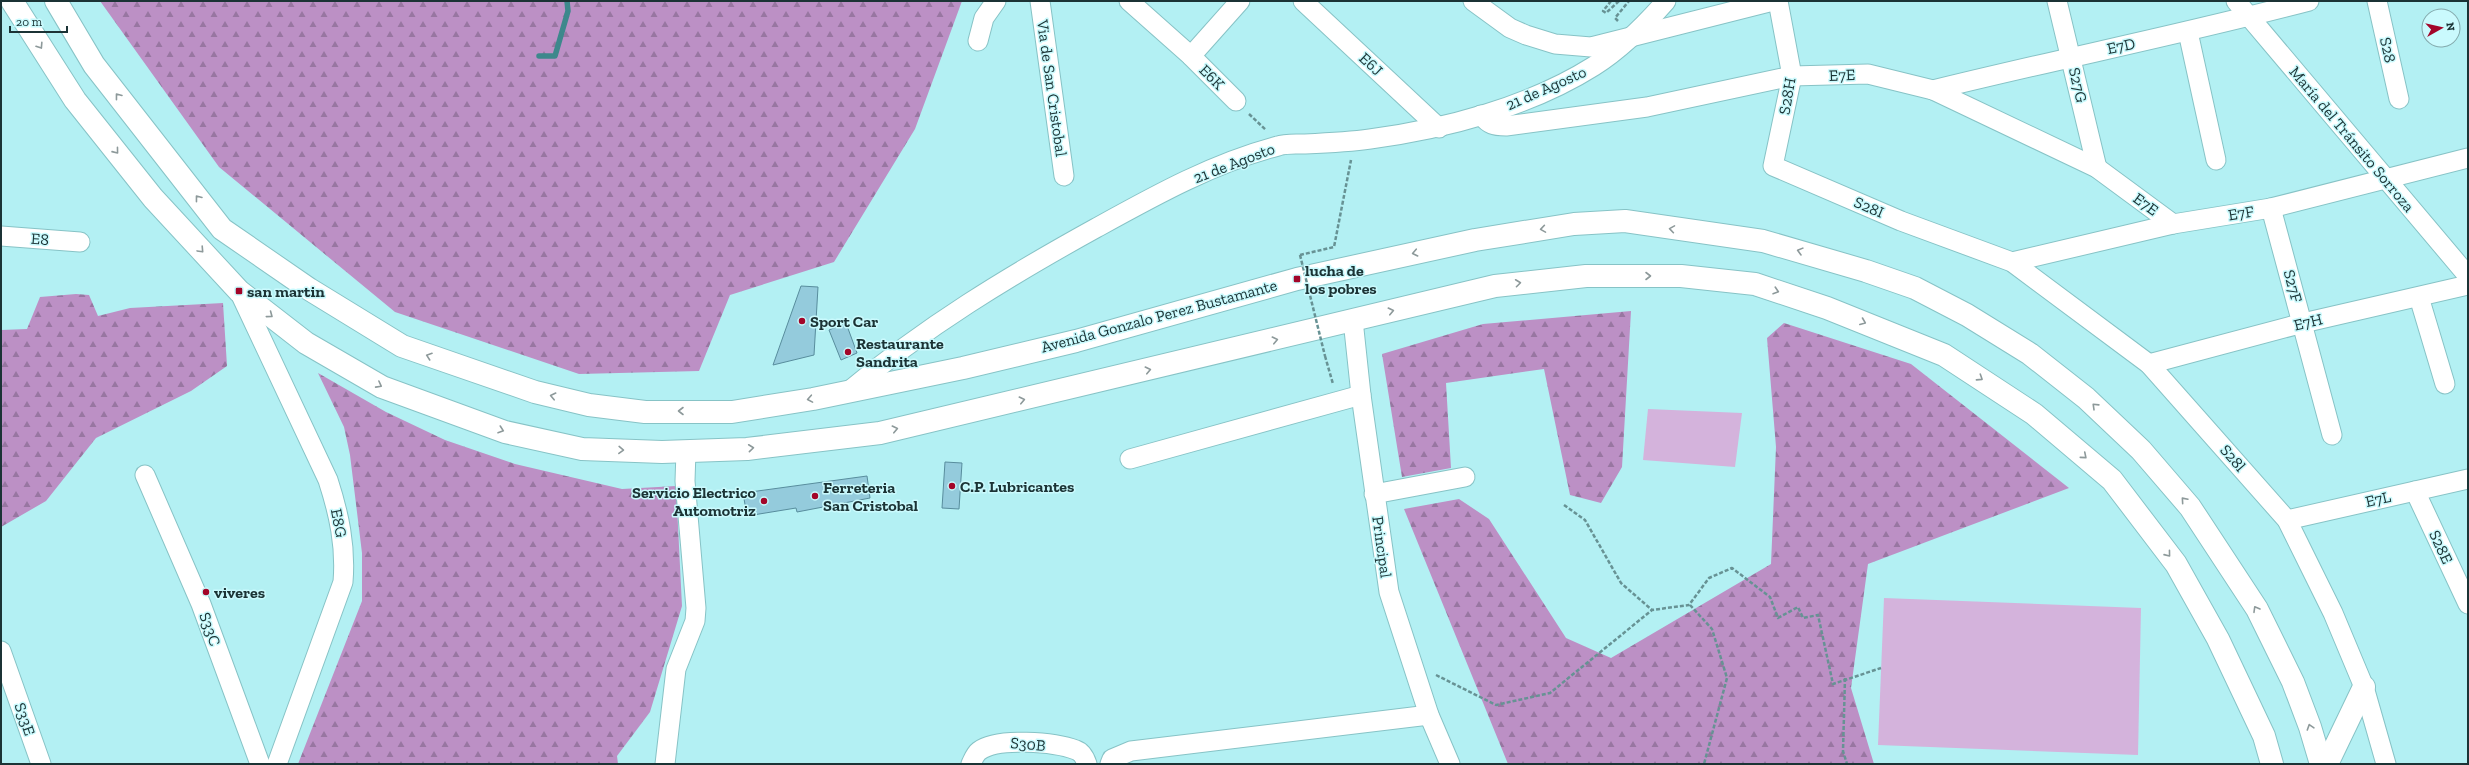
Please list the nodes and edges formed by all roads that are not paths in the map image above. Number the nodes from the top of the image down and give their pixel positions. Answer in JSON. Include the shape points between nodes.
{"nodes":[{"id":1,"x":12,"y":1,"type":"edge"},
{"id":2,"x":56,"y":1,"type":"edge"},
{"id":3,"x":996,"y":1,"type":"edge"},
{"id":4,"x":1040,"y":1,"type":"edge"},
{"id":5,"x":1240,"y":1,"type":"edge"},
{"id":6,"x":1303,"y":1,"type":"edge"},
{"id":7,"x":1473,"y":1,"type":"edge"},
{"id":8,"x":1666,"y":1,"type":"edge"},
{"id":9,"x":1773,"y":1,"type":"edge"},
{"id":10,"x":1778,"y":1,"type":"edge"},
{"id":11,"x":2057,"y":1,"type":"edge"},
{"id":12,"x":2236,"y":1,"type":"edge"},
{"id":13,"x":2309,"y":1,"type":"edge"},
{"id":14,"x":2377,"y":1,"type":"edge"},
{"id":15,"x":1135,"y":7,"type":"edge"},
{"id":16,"x":2249,"y":17,"type":"junction"},
{"id":17,"x":2188,"y":32,"type":"junction"},
{"id":18,"x":1629,"y":39,"type":"junction"},
{"id":19,"x":978,"y":41,"type":"dead end"},
{"id":20,"x":1191,"y":56,"type":"junction"},
{"id":21,"x":2071,"y":56,"type":"junction"},
{"id":22,"x":1792,"y":76,"type":"junction"},
{"id":23,"x":1933,"y":90,"type":"junction"},
{"id":24,"x":2399,"y":99,"type":"dead end"},
{"id":25,"x":1236,"y":101,"type":"road end"},
{"id":26,"x":1481,"y":115,"type":"junction"},
{"id":27,"x":1439,"y":128,"type":"junction"},
{"id":28,"x":2468,"y":158,"type":"edge"},
{"id":29,"x":2216,"y":160,"type":"dead end"},
{"id":30,"x":1773,"y":166,"type":"joint"},
{"id":31,"x":2097,"y":168,"type":"junction"},
{"id":32,"x":1064,"y":176,"type":"dead end"},
{"id":33,"x":2384,"y":178,"type":"junction"},
{"id":34,"x":2271,"y":208,"type":"junction"},
{"id":35,"x":2173,"y":224,"type":"junction"},
{"id":36,"x":1,"y":236,"type":"edge"},
{"id":37,"x":80,"y":242,"type":"dead end"},
{"id":38,"x":1965,"y":245,"type":"joint"},
{"id":39,"x":2012,"y":262,"type":"junction"},
{"id":40,"x":2468,"y":276,"type":"edge"},
{"id":41,"x":2468,"y":285,"type":"edge"},
{"id":42,"x":239,"y":291,"type":"junction"},
{"id":43,"x":2419,"y":297,"type":"junction"},
{"id":44,"x":1354,"y":320,"type":"junction"},
{"id":45,"x":2303,"y":323,"type":"junction"},
{"id":46,"x":2149,"y":364,"type":"junction"},
{"id":47,"x":2445,"y":384,"type":"dead end"},
{"id":48,"x":848,"y":391,"type":"junction"},
{"id":49,"x":1361,"y":396,"type":"junction"},
{"id":50,"x":2332,"y":435,"type":"dead end"},
{"id":51,"x":686,"y":451,"type":"junction"},
{"id":52,"x":1130,"y":459,"type":"dead end"},
{"id":53,"x":145,"y":475,"type":"dead end"},
{"id":54,"x":1465,"y":477,"type":"dead end"},
{"id":55,"x":2468,"y":478,"type":"edge"},
{"id":56,"x":2415,"y":491,"type":"junction"},
{"id":57,"x":1374,"y":494,"type":"junction"},
{"id":58,"x":2288,"y":520,"type":"junction"},
{"id":59,"x":2468,"y":604,"type":"edge"},
{"id":60,"x":1,"y":651,"type":"edge"},
{"id":61,"x":2364,"y":687,"type":"junction"},
{"id":62,"x":1429,"y":715,"type":"junction"},
{"id":63,"x":41,"y":764,"type":"edge"},
{"id":64,"x":260,"y":764,"type":"edge"},
{"id":65,"x":277,"y":764,"type":"edge"},
{"id":66,"x":665,"y":764,"type":"edge"},
{"id":67,"x":971,"y":764,"type":"edge"},
{"id":68,"x":1087,"y":764,"type":"edge"},
{"id":69,"x":1110,"y":764,"type":"edge"},
{"id":70,"x":1450,"y":764,"type":"edge"},
{"id":71,"x":2272,"y":764,"type":"edge"},
{"id":72,"x":2321,"y":764,"type":"edge"},
{"id":73,"x":2327,"y":764,"type":"edge"},
{"id":74,"x":2386,"y":764,"type":"edge"}],
"edges":[{"from":1,"to":42,"type":"main road","one_way":true,"via":[[75,100],[152,198]]},
{"from":48,"to":2,"type":"main road","name":"Avenida Gonzalo Perez Bustamante","one_way":true,"via":[[732,412],[645,412],[589,404],[535,392],[402,346],[309,289],[222,229],[94,65]]},
{"from":3,"to":19,"type":"street","via":[[984,18]]},
{"from":4,"to":32,"type":"street","name":"Via de San Cristobal"},
{"from":5,"to":20,"type":"street"},
{"from":6,"to":27,"type":"street","name":"E6J"},
{"from":7,"to":18,"type":"street","via":[[1510,28],[1555,44],[1591,47]]},
{"from":8,"to":18,"type":"street","name":"21 de Agosto"},
{"from":9,"to":18,"type":"street"},
{"from":10,"to":22,"type":"street","name":"S28H"},
{"from":11,"to":21,"type":"street","name":"S27G"},
{"from":12,"to":16,"type":"street","name":"María del Tránsito Sorroza"},
{"from":13,"to":16,"type":"street","name":"E7D"},
{"from":14,"to":24,"type":"street","name":"S28"},
{"from":15,"to":20,"type":"street","name":"E6K"},
{"from":16,"to":17,"type":"street","name":"E7D"},
{"from":16,"to":33,"type":"street","name":"María del Tránsito Sorroza"},
{"from":17,"to":21,"type":"street","name":"E7D"},
{"from":17,"to":29,"type":"street"},
{"from":18,"to":26,"type":"street","name":"21 de Agosto","via":[[1595,66],[1559,85]]},
{"from":20,"to":25,"type":"street","name":"E6K"},
{"from":21,"to":23,"type":"street","name":"E7D"},
{"from":21,"to":31,"type":"street","name":"S27G"},
{"from":22,"to":23,"type":"street","name":"E7E","via":[[1868,74]]},
{"from":22,"to":26,"type":"street","name":"E7E","via":[[1647,107],[1506,126],[1495,126]]},
{"from":22,"to":30,"type":"street","name":"S28H"},
{"from":23,"to":31,"type":"street","name":"E7E"},
{"from":26,"to":27,"type":"street","name":"21 de Agosto"},
{"from":27,"to":48,"type":"street","name":"21 de Agosto","via":[[1355,141],[1280,145],[1216,167],[1147,199],[982,293],[893,354]]},
{"from":28,"to":33,"type":"street","name":"E7F"},
{"from":30,"to":38,"type":"street","name":"S28I"},
{"from":31,"to":35,"type":"street","name":"E7E"},
{"from":33,"to":34,"type":"street","name":"E7F"},
{"from":33,"to":40,"type":"street","name":"María del Tránsito Sorroza"},
{"from":34,"to":35,"type":"street","name":"E7F"},
{"from":34,"to":45,"type":"street","name":"S27F"},
{"from":35,"to":39,"type":"street","name":"E7F"},
{"from":36,"to":37,"type":"street","name":"E8"},
{"from":38,"to":39,"type":"street","name":"S28l"},
{"from":39,"to":46,"type":"street","name":"S28l"},
{"from":41,"to":43,"type":"street","name":"E7H"},
{"from":42,"to":51,"type":"main road","one_way":true,"via":[[306,343],[382,387],[506,432],[582,449]]},
{"from":42,"to":65,"type":"street","name":"E8G","via":[[328,480],[338,510],[345,559],[343,582]]},
{"from":43,"to":45,"type":"street","name":"E7H"},
{"from":43,"to":47,"type":"street"},
{"from":44,"to":49,"type":"street","name":"Principal"},
{"from":51,"to":44,"type":"main road","one_way":true,"via":[[747,449],[880,433]]},
{"from":44,"to":71,"type":"main road","one_way":true,"via":[[1495,286],[1586,276],[1680,276],[1755,284],[1827,308],[1944,355],[2034,414],[2112,480],[2176,564],[2218,639],[2264,736]]},
{"from":45,"to":46,"type":"street","name":"E7H"},
{"from":45,"to":50,"type":"street","name":"S27F"},
{"from":46,"to":58,"type":"street","name":"S28l"},
{"from":72,"to":48,"type":"main road","name":"Avenida Gonzalo Perez Bustamante","one_way":true,"via":[[2293,682],[2257,609],[2190,507],[2141,450],[2086,398],[2030,354],[1915,288],[1763,241],[1625,221],[1574,224],[1475,240],[1297,279],[1076,340],[963,368]]},
{"from":49,"to":52,"type":"street"},
{"from":49,"to":57,"type":"street","name":"Principal"},
{"from":51,"to":66,"type":"street","via":[[685,481],[696,608],[695,621],[676,669]]},
{"from":53,"to":64,"type":"street","name":"S33C","via":[[201,604]]},
{"from":54,"to":57,"type":"street"},
{"from":55,"to":56,"type":"street","name":"E7L"},
{"from":56,"to":58,"type":"street","name":"E7L"},
{"from":56,"to":59,"type":"street","name":"S28E"},
{"from":57,"to":62,"type":"street","name":"Principal","via":[[1389,592]]},
{"from":58,"to":61,"type":"street","name":"S28l","via":[[2333,612]]},
{"from":60,"to":63,"type":"street","name":"S33E"},
{"from":61,"to":73,"type":"main road"},
{"from":61,"to":74,"type":"street","name":"S28l"},
{"from":62,"to":69,"type":"street","via":[[1131,750],[1112,759]]},
{"from":62,"to":70,"type":"street","name":"Principal"},
{"from":67,"to":68,"type":"street","name":"S30B","via":[[978,751],[997,743],[1024,742],[1077,750],[1085,757]]}]}
